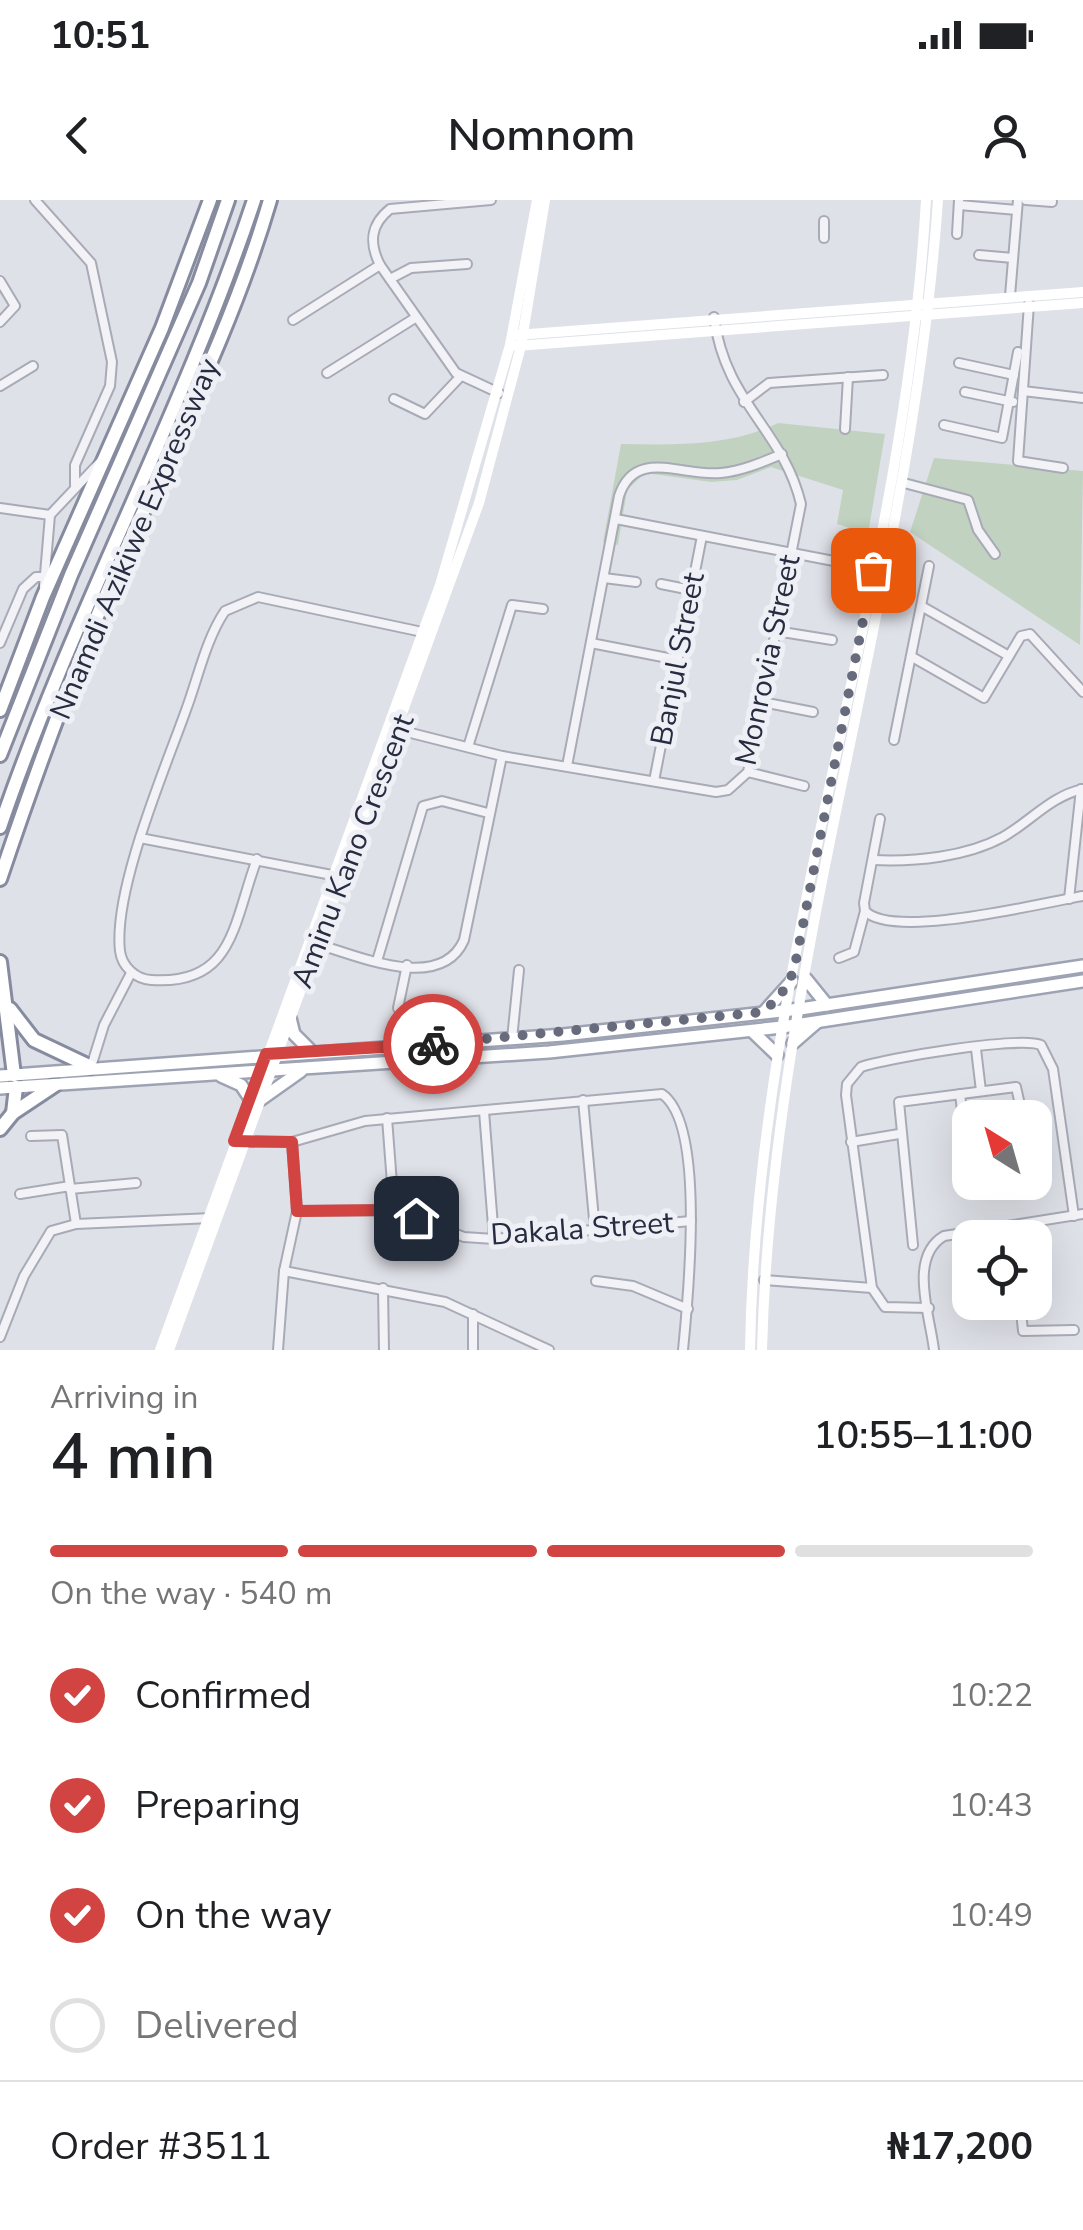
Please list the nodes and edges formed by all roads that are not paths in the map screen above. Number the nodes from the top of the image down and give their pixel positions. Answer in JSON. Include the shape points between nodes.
{"nodes":[{"id":1,"x":35,"y":200,"type":"edge"},
{"id":2,"x":210,"y":200,"type":"edge"},
{"id":3,"x":228,"y":200,"type":"edge"},
{"id":4,"x":254,"y":200,"type":"edge"},
{"id":5,"x":270,"y":200,"type":"edge"},
{"id":6,"x":491,"y":200,"type":"edge"},
{"id":7,"x":536,"y":200,"type":"edge"},
{"id":8,"x":546,"y":200,"type":"edge"},
{"id":9,"x":926,"y":200,"type":"edge"},
{"id":10,"x":938,"y":200,"type":"edge"},
{"id":11,"x":1026,"y":200,"type":"edge"},
{"id":12,"x":1052,"y":202,"type":"edge"},
{"id":13,"x":959,"y":203,"type":"edge"},
{"id":14,"x":1018,"y":205,"type":"edge"},
{"id":15,"x":824,"y":221,"type":"dead end"},
{"id":16,"x":957,"y":234,"type":"dead end"},
{"id":17,"x":824,"y":238,"type":"dead end"},
{"id":18,"x":979,"y":255,"type":"dead end"},
{"id":19,"x":1013,"y":258,"type":"junction"},
{"id":20,"x":468,"y":264,"type":"dead end"},
{"id":21,"x":380,"y":265,"type":"junction"},
{"id":22,"x":390,"y":280,"type":"junction"},
{"id":23,"x":0,"y":281,"type":"edge"},
{"id":24,"x":199,"y":283,"type":"junction"},
{"id":25,"x":930,"y":284,"type":"junction"},
{"id":26,"x":1083,"y":292,"type":"edge"},
{"id":27,"x":1029,"y":294,"type":"junction"},
{"id":28,"x":1010,"y":296,"type":"junction"},
{"id":29,"x":953,"y":301,"type":"junction"},
{"id":30,"x":1083,"y":303,"type":"edge"},
{"id":31,"x":914,"y":308,"type":"junction"},
{"id":32,"x":1030,"y":308,"type":"junction"},
{"id":33,"x":930,"y":313,"type":"junction"},
{"id":34,"x":415,"y":318,"type":"junction"},
{"id":35,"x":293,"y":320,"type":"dead end"},
{"id":36,"x":0,"y":322,"type":"edge"},
{"id":37,"x":715,"y":323,"type":"junction"},
{"id":38,"x":162,"y":328,"type":"junction"},
{"id":39,"x":516,"y":340,"type":"junction"},
{"id":40,"x":1018,"y":352,"type":"dead end"},
{"id":41,"x":959,"y":363,"type":"dead end"},
{"id":42,"x":34,"y":366,"type":"dead end"},
{"id":43,"x":327,"y":373,"type":"dead end"},
{"id":44,"x":883,"y":375,"type":"dead end"},
{"id":45,"x":1014,"y":375,"type":"junction"},
{"id":46,"x":460,"y":377,"type":"junction"},
{"id":47,"x":848,"y":377,"type":"junction"},
{"id":48,"x":0,"y":386,"type":"edge"},
{"id":49,"x":1022,"y":391,"type":"junction"},
{"id":50,"x":965,"y":392,"type":"dead end"},
{"id":51,"x":502,"y":395,"type":"junction"},
{"id":52,"x":1083,"y":398,"type":"edge"},
{"id":53,"x":394,"y":399,"type":"dead end"},
{"id":54,"x":744,"y":402,"type":"junction"},
{"id":55,"x":1010,"y":402,"type":"junction"},
{"id":56,"x":1022,"y":404,"type":"junction"},
{"id":57,"x":944,"y":425,"type":"dead end"},
{"id":58,"x":845,"y":429,"type":"dead end"},
{"id":59,"x":782,"y":454,"type":"junction"},
{"id":60,"x":104,"y":458,"type":"junction"},
{"id":61,"x":1063,"y":468,"type":"dead end"},
{"id":62,"x":904,"y":483,"type":"junction"},
{"id":63,"x":75,"y":485,"type":"junction"},
{"id":64,"x":0,"y":509,"type":"edge"},
{"id":65,"x":50,"y":515,"type":"junction"},
{"id":66,"x":616,"y":519,"type":"junction"},
{"id":67,"x":702,"y":536,"type":"junction"},
{"id":68,"x":791,"y":553,"type":"junction"},
{"id":69,"x":995,"y":554,"type":"dead end"},
{"id":70,"x":844,"y":564,"type":"dead end"},
{"id":71,"x":929,"y":566,"type":"dead end"},
{"id":72,"x":44,"y":577,"type":"junction"},
{"id":73,"x":604,"y":578,"type":"junction"},
{"id":74,"x":636,"y":582,"type":"dead end"},
{"id":75,"x":660,"y":584,"type":"dead end"},
{"id":76,"x":691,"y":590,"type":"junction"},
{"id":77,"x":43,"y":597,"type":"junction"},
{"id":78,"x":923,"y":606,"type":"junction"},
{"id":79,"x":543,"y":609,"type":"dead end"},
{"id":80,"x":776,"y":631,"type":"junction"},
{"id":81,"x":428,"y":634,"type":"junction"},
{"id":82,"x":832,"y":640,"type":"dead end"},
{"id":83,"x":592,"y":642,"type":"junction"},
{"id":84,"x":0,"y":643,"type":"edge"},
{"id":85,"x":1008,"y":656,"type":"junction"},
{"id":86,"x":914,"y":658,"type":"junction"},
{"id":87,"x":678,"y":660,"type":"junction"},
{"id":88,"x":60,"y":664,"type":"junction"},
{"id":89,"x":1083,"y":692,"type":"edge"},
{"id":90,"x":762,"y":702,"type":"junction"},
{"id":91,"x":1,"y":708,"type":"edge"},
{"id":92,"x":813,"y":712,"type":"dead end"},
{"id":93,"x":392,"y":729,"type":"junction"},
{"id":94,"x":51,"y":734,"type":"junction"},
{"id":95,"x":894,"y":740,"type":"dead end"},
{"id":96,"x":468,"y":747,"type":"junction"},
{"id":97,"x":0,"y":754,"type":"edge"},
{"id":98,"x":502,"y":756,"type":"junction"},
{"id":99,"x":568,"y":766,"type":"junction"},
{"id":100,"x":748,"y":772,"type":"junction"},
{"id":101,"x":654,"y":782,"type":"junction"},
{"id":102,"x":804,"y":786,"type":"dead end"},
{"id":103,"x":1082,"y":789,"type":"edge"},
{"id":104,"x":488,"y":813,"type":"junction"},
{"id":105,"x":880,"y":819,"type":"dead end"},
{"id":106,"x":0,"y":826,"type":"edge"},
{"id":107,"x":140,"y":838,"type":"junction"},
{"id":108,"x":257,"y":859,"type":"junction"},
{"id":109,"x":873,"y":860,"type":"junction"},
{"id":110,"x":337,"y":876,"type":"junction"},
{"id":111,"x":0,"y":879,"type":"edge"},
{"id":112,"x":1083,"y":896,"type":"edge"},
{"id":113,"x":1069,"y":898,"type":"junction"},
{"id":114,"x":865,"y":912,"type":"junction"},
{"id":115,"x":313,"y":943,"type":"junction"},
{"id":116,"x":839,"y":958,"type":"dead end"},
{"id":117,"x":377,"y":961,"type":"junction"},
{"id":118,"x":0,"y":962,"type":"edge"},
{"id":119,"x":407,"y":966,"type":"junction"},
{"id":120,"x":1083,"y":966,"type":"edge"},
{"id":121,"x":518,"y":970,"type":"dead end"},
{"id":122,"x":131,"y":973,"type":"junction"},
{"id":123,"x":799,"y":980,"type":"junction"},
{"id":124,"x":1083,"y":981,"type":"edge"},
{"id":125,"x":827,"y":1004,"type":"junction"},
{"id":126,"x":8,"y":1006,"type":"junction"},
{"id":127,"x":398,"y":1008,"type":"dead end"},
{"id":128,"x":793,"y":1009,"type":"junction"},
{"id":129,"x":763,"y":1012,"type":"junction"},
{"id":130,"x":290,"y":1018,"type":"junction"},
{"id":131,"x":818,"y":1022,"type":"junction"},
{"id":132,"x":796,"y":1025,"type":"junction"},
{"id":133,"x":782,"y":1028,"type":"junction"},
{"id":134,"x":752,"y":1030,"type":"junction"},
{"id":135,"x":512,"y":1039,"type":"junction"},
{"id":136,"x":793,"y":1043,"type":"junction"},
{"id":137,"x":976,"y":1048,"type":"junction"},
{"id":138,"x":266,"y":1051,"type":"junction"},
{"id":139,"x":311,"y":1051,"type":"junction"},
{"id":140,"x":778,"y":1055,"type":"junction"},
{"id":141,"x":91,"y":1067,"type":"junction"},
{"id":142,"x":307,"y":1068,"type":"junction"},
{"id":143,"x":265,"y":1071,"type":"junction"},
{"id":144,"x":217,"y":1074,"type":"junction"},
{"id":145,"x":10,"y":1079,"type":"edge"},
{"id":146,"x":55,"y":1085,"type":"junction"},
{"id":147,"x":0,"y":1088,"type":"edge"},
{"id":148,"x":981,"y":1092,"type":"junction"},
{"id":149,"x":960,"y":1094,"type":"junction"},
{"id":150,"x":255,"y":1099,"type":"junction"},
{"id":151,"x":583,"y":1100,"type":"junction"},
{"id":152,"x":961,"y":1100,"type":"edge"},
{"id":153,"x":1019,"y":1100,"type":"edge"},
{"id":154,"x":484,"y":1111,"type":"junction"},
{"id":155,"x":13,"y":1113,"type":"junction"},
{"id":156,"x":386,"y":1118,"type":"junction"},
{"id":157,"x":0,"y":1129,"type":"edge"},
{"id":158,"x":899,"y":1134,"type":"junction"},
{"id":159,"x":32,"y":1136,"type":"dead end"},
{"id":160,"x":240,"y":1142,"type":"junction"},
{"id":161,"x":292,"y":1142,"type":"junction"},
{"id":162,"x":851,"y":1142,"type":"junction"},
{"id":163,"x":136,"y":1183,"type":"dead end"},
{"id":164,"x":70,"y":1187,"type":"junction"},
{"id":165,"x":20,"y":1194,"type":"dead end"},
{"id":166,"x":394,"y":1210,"type":"junction"},
{"id":167,"x":297,"y":1211,"type":"junction"},
{"id":168,"x":1078,"y":1215,"type":"edge"},
{"id":169,"x":211,"y":1218,"type":"junction"},
{"id":170,"x":1045,"y":1220,"type":"edge"},
{"id":171,"x":691,"y":1221,"type":"junction"},
{"id":172,"x":76,"y":1224,"type":"junction"},
{"id":173,"x":595,"y":1230,"type":"junction"},
{"id":174,"x":952,"y":1235,"type":"edge"},
{"id":175,"x":494,"y":1240,"type":"junction"},
{"id":176,"x":913,"y":1245,"type":"dead end"},
{"id":177,"x":284,"y":1271,"type":"junction"},
{"id":178,"x":764,"y":1280,"type":"junction"},
{"id":179,"x":596,"y":1281,"type":"dead end"},
{"id":180,"x":384,"y":1288,"type":"junction"},
{"id":181,"x":872,"y":1288,"type":"junction"},
{"id":182,"x":688,"y":1308,"type":"junction"},
{"id":183,"x":929,"y":1308,"type":"junction"},
{"id":184,"x":473,"y":1314,"type":"junction"},
{"id":185,"x":1022,"y":1320,"type":"edge"},
{"id":186,"x":1074,"y":1330,"type":"dead end"},
{"id":187,"x":0,"y":1337,"type":"edge"},
{"id":188,"x":160,"y":1350,"type":"edge"},
{"id":189,"x":169,"y":1350,"type":"edge"},
{"id":190,"x":278,"y":1350,"type":"edge"},
{"id":191,"x":384,"y":1350,"type":"edge"},
{"id":192,"x":473,"y":1350,"type":"edge"},
{"id":193,"x":548,"y":1350,"type":"edge"},
{"id":194,"x":683,"y":1350,"type":"edge"},
{"id":195,"x":750,"y":1350,"type":"edge"},
{"id":196,"x":762,"y":1350,"type":"edge"},
{"id":197,"x":934,"y":1350,"type":"edge"}],
"edges":[{"from":1,"to":63,"type":"street","via":[[92,263],[112,362],[110,386],[75,466]]},
{"from":2,"to":38,"type":"highway","name":"Nnamdi Azikiwe Expressway"},
{"from":3,"to":24,"type":"highway","name":"Nnamdi Azikiwe Expressway"},
{"from":4,"to":88,"type":"highway","name":"Nnamdi Azikiwe Expressway","via":[[201,346]]},
{"from":5,"to":94,"type":"highway","name":"Nnamdi Azikiwe Expressway","via":[[215,356],[122,556]]},
{"from":6,"to":21,"type":"street","via":[[390,209],[372,234]]},
{"from":7,"to":39,"type":"main road","name":"Aminu Kano Crescent"},
{"from":8,"to":39,"type":"main road","name":"Aminu Kano Crescent"},
{"from":9,"to":31,"type":"main road"},
{"from":10,"to":25,"type":"main road"},
{"from":11,"to":12,"type":"street"},
{"from":13,"to":14,"type":"street"},
{"from":13,"to":16,"type":"street"},
{"from":14,"to":19,"type":"street"},
{"from":15,"to":17,"type":"street"},
{"from":18,"to":19,"type":"street"},
{"from":19,"to":28,"type":"street"},
{"from":20,"to":22,"type":"street","via":[[425,265]]},
{"from":21,"to":22,"type":"street"},
{"from":21,"to":35,"type":"street"},
{"from":22,"to":34,"type":"street"},
{"from":23,"to":36,"type":"street","via":[[15,306]]},
{"from":24,"to":38,"type":"highway"},
{"from":24,"to":97,"type":"highway","name":"Nnamdi Azikiwe Expressway"},
{"from":25,"to":29,"type":"main road"},
{"from":25,"to":33,"type":"main road"},
{"from":26,"to":27,"type":"main road"},
{"from":27,"to":28,"type":"main road"},
{"from":27,"to":32,"type":"street"},
{"from":28,"to":29,"type":"main road"},
{"from":29,"to":33,"type":"main road"},
{"from":30,"to":32,"type":"main road"},
{"from":31,"to":33,"type":"main road"},
{"from":31,"to":37,"type":"main road"},
{"from":31,"to":123,"type":"main road"},
{"from":32,"to":33,"type":"main road"},
{"from":32,"to":49,"type":"street"},
{"from":33,"to":62,"type":"main road"},
{"from":34,"to":43,"type":"street"},
{"from":34,"to":46,"type":"street"},
{"from":37,"to":39,"type":"main road"},
{"from":37,"to":54,"type":"street","name":"Monrovia Street","via":[[728,377]]},
{"from":38,"to":60,"type":"highway","name":"Nnamdi Azikiwe Expressway"},
{"from":39,"to":51,"type":"main road","name":"Aminu Kano Crescent"},
{"from":40,"to":45,"type":"street"},
{"from":41,"to":45,"type":"street"},
{"from":42,"to":48,"type":"street"},
{"from":44,"to":47,"type":"street"},
{"from":45,"to":55,"type":"street"},
{"from":46,"to":51,"type":"street"},
{"from":46,"to":53,"type":"street","via":[[424,414]]},
{"from":47,"to":54,"type":"street","via":[[768,383]]},
{"from":47,"to":58,"type":"street"},
{"from":49,"to":52,"type":"street"},
{"from":49,"to":56,"type":"street"},
{"from":50,"to":55,"type":"street"},
{"from":51,"to":81,"type":"main road","name":"Aminu Kano Crescent","via":[[479,503]]},
{"from":54,"to":59,"type":"street","name":"Monrovia Street"},
{"from":55,"to":56,"type":"street"},
{"from":55,"to":57,"type":"street","via":[[1002,438]]},
{"from":56,"to":61,"type":"street","via":[[1018,461]]},
{"from":59,"to":66,"type":"street","via":[[723,473],[646,466],[622,484]]},
{"from":59,"to":68,"type":"street","name":"Monrovia Street","via":[[801,504]]},
{"from":60,"to":63,"type":"street"},
{"from":60,"to":77,"type":"highway","name":"Nnamdi Azikiwe Expressway"},
{"from":62,"to":69,"type":"street","via":[[968,500]]},
{"from":62,"to":123,"type":"main road"},
{"from":63,"to":65,"type":"street"},
{"from":64,"to":65,"type":"street"},
{"from":65,"to":72,"type":"street"},
{"from":66,"to":67,"type":"street"},
{"from":66,"to":73,"type":"street"},
{"from":67,"to":68,"type":"street"},
{"from":67,"to":76,"type":"street","name":"Banjul Street"},
{"from":68,"to":70,"type":"street"},
{"from":68,"to":80,"type":"street","name":"Monrovia Street"},
{"from":71,"to":78,"type":"street"},
{"from":72,"to":77,"type":"street"},
{"from":72,"to":84,"type":"street","via":[[22,589]]},
{"from":73,"to":74,"type":"street"},
{"from":73,"to":83,"type":"street"},
{"from":75,"to":76,"type":"street"},
{"from":76,"to":87,"type":"street","name":"Banjul Street"},
{"from":77,"to":91,"type":"highway","name":"Nnamdi Azikiwe Expressway"},
{"from":78,"to":85,"type":"street"},
{"from":78,"to":86,"type":"street"},
{"from":79,"to":96,"type":"street","via":[[512,605]]},
{"from":80,"to":82,"type":"street"},
{"from":80,"to":90,"type":"street","name":"Monrovia Street"},
{"from":81,"to":93,"type":"main road","name":"Aminu Kano Crescent"},
{"from":81,"to":107,"type":"street","via":[[258,597],[232,605],[210,643]]},
{"from":83,"to":87,"type":"street"},
{"from":83,"to":99,"type":"street"},
{"from":85,"to":86,"type":"street","via":[[984,698]]},
{"from":85,"to":89,"type":"street","via":[[1021,636],[1034,635]]},
{"from":86,"to":95,"type":"street"},
{"from":87,"to":101,"type":"street","name":"Banjul Street"},
{"from":88,"to":94,"type":"highway"},
{"from":88,"to":106,"type":"highway","name":"Nnamdi Azikiwe Expressway"},
{"from":90,"to":92,"type":"street"},
{"from":90,"to":100,"type":"street","name":"Monrovia Street"},
{"from":91,"to":97,"type":"highway","name":"Nnamdi Azikiwe Expressway"},
{"from":93,"to":96,"type":"street","name":"Monrovia Street"},
{"from":93,"to":110,"type":"main road","name":"Aminu Kano Crescent"},
{"from":94,"to":111,"type":"highway","name":"Nnamdi Azikiwe Expressway"},
{"from":96,"to":98,"type":"street","name":"Monrovia Street"},
{"from":98,"to":99,"type":"street","name":"Monrovia Street"},
{"from":98,"to":104,"type":"street"},
{"from":99,"to":101,"type":"street","name":"Monrovia Street"},
{"from":100,"to":101,"type":"street","name":"Monrovia Street","via":[[716,792]]},
{"from":100,"to":102,"type":"street"},
{"from":103,"to":109,"type":"street","via":[[981,846]]},
{"from":103,"to":113,"type":"street"},
{"from":104,"to":117,"type":"street","via":[[442,801],[423,806]]},
{"from":104,"to":119,"type":"street","via":[[458,952],[439,966]]},
{"from":105,"to":109,"type":"street"},
{"from":107,"to":108,"type":"street"},
{"from":107,"to":122,"type":"street","via":[[120,952]]},
{"from":108,"to":110,"type":"street"},
{"from":108,"to":122,"type":"street","via":[[214,966],[195,978]]},
{"from":109,"to":114,"type":"street"},
{"from":110,"to":115,"type":"main road","name":"Aminu Kano Crescent"},
{"from":112,"to":113,"type":"street"},
{"from":113,"to":114,"type":"street","via":[[902,923]]},
{"from":114,"to":116,"type":"street","via":[[854,952]]},
{"from":115,"to":117,"type":"street"},
{"from":115,"to":130,"type":"main road","name":"Aminu Kano Crescent"},
{"from":115,"to":138,"type":"main road","name":"Aminu Kano Crescent"},
{"from":117,"to":119,"type":"street"},
{"from":118,"to":126,"type":"highway"},
{"from":119,"to":127,"type":"street"},
{"from":120,"to":125,"type":"main road"},
{"from":121,"to":135,"type":"street"},
{"from":122,"to":141,"type":"street"},
{"from":123,"to":125,"type":"main road"},
{"from":123,"to":128,"type":"main road"},
{"from":123,"to":129,"type":"main road"},
{"from":124,"to":131,"type":"main road"},
{"from":125,"to":128,"type":"main road"},
{"from":126,"to":141,"type":"highway","via":[[34,1040]]},
{"from":126,"to":145,"type":"highway"},
{"from":128,"to":129,"type":"main road"},
{"from":128,"to":132,"type":"main road"},
{"from":128,"to":133,"type":"main road"},
{"from":129,"to":135,"type":"main road"},
{"from":130,"to":138,"type":"main road","name":"Aminu Kano Crescent"},
{"from":130,"to":139,"type":"main road","via":[[294,1034]]},
{"from":131,"to":132,"type":"main road"},
{"from":131,"to":136,"type":"main road"},
{"from":132,"to":133,"type":"main road"},
{"from":132,"to":136,"type":"main road"},
{"from":133,"to":134,"type":"main road"},
{"from":133,"to":140,"type":"main road"},
{"from":134,"to":140,"type":"main road"},
{"from":134,"to":142,"type":"main road"},
{"from":135,"to":139,"type":"main road"},
{"from":136,"to":178,"type":"main road"},
{"from":137,"to":148,"type":"street"},
{"from":137,"to":162,"type":"street","via":[[861,1067],[847,1084]]},
{"from":137,"to":168,"type":"street","via":[[1031,1041],[1048,1056]]},
{"from":138,"to":139,"type":"main road"},
{"from":138,"to":141,"type":"main road"},
{"from":138,"to":143,"type":"main road","name":"Aminu Kano Crescent"},
{"from":140,"to":195,"type":"main road","via":[[762,1156]]},
{"from":141,"to":145,"type":"main road"},
{"from":142,"to":143,"type":"main road"},
{"from":142,"to":150,"type":"main road"},
{"from":143,"to":144,"type":"main road"},
{"from":143,"to":150,"type":"main road","name":"Aminu Kano Crescent"},
{"from":144,"to":146,"type":"main road"},
{"from":144,"to":150,"type":"main road"},
{"from":145,"to":146,"type":"main road"},
{"from":145,"to":147,"type":"main road"},
{"from":145,"to":155,"type":"highway"},
{"from":146,"to":155,"type":"highway"},
{"from":148,"to":149,"type":"street"},
{"from":148,"to":153,"type":"street","via":[[1016,1087]]},
{"from":149,"to":152,"type":"street"},
{"from":149,"to":158,"type":"street","via":[[900,1102]]},
{"from":150,"to":160,"type":"main road","name":"Aminu Kano Crescent"},
{"from":151,"to":154,"type":"street"},
{"from":151,"to":171,"type":"street","via":[[650,1094],[672,1101],[682,1124]]},
{"from":151,"to":173,"type":"street"},
{"from":154,"to":156,"type":"street"},
{"from":154,"to":175,"type":"street"},
{"from":155,"to":157,"type":"highway"},
{"from":156,"to":161,"type":"street"},
{"from":156,"to":166,"type":"street"},
{"from":158,"to":162,"type":"street"},
{"from":158,"to":176,"type":"street"},
{"from":159,"to":164,"type":"street","via":[[62,1134]]},
{"from":160,"to":161,"type":"street"},
{"from":160,"to":169,"type":"main road","name":"Aminu Kano Crescent"},
{"from":161,"to":167,"type":"street"},
{"from":162,"to":181,"type":"street"},
{"from":163,"to":164,"type":"street"},
{"from":164,"to":165,"type":"street"},
{"from":164,"to":172,"type":"street"},
{"from":166,"to":167,"type":"street","name":"Dakala Street"},
{"from":166,"to":175,"type":"street","name":"Dakala Street"},
{"from":167,"to":177,"type":"street"},
{"from":168,"to":170,"type":"street"},
{"from":169,"to":172,"type":"street"},
{"from":169,"to":188,"type":"main road"},
{"from":169,"to":189,"type":"main road"},
{"from":171,"to":173,"type":"street","name":"Dakala Street"},
{"from":171,"to":182,"type":"street"},
{"from":172,"to":187,"type":"street","via":[[45,1238]]},
{"from":173,"to":175,"type":"street","name":"Dakala Street"},
{"from":174,"to":183,"type":"street","via":[[933,1243],[923,1264]]},
{"from":177,"to":180,"type":"street"},
{"from":177,"to":190,"type":"street"},
{"from":178,"to":181,"type":"street"},
{"from":178,"to":196,"type":"main road"},
{"from":179,"to":182,"type":"street","via":[[642,1289]]},
{"from":180,"to":184,"type":"street"},
{"from":180,"to":191,"type":"street"},
{"from":181,"to":183,"type":"street","via":[[886,1307]]},
{"from":182,"to":194,"type":"street"},
{"from":183,"to":197,"type":"street"},
{"from":184,"to":192,"type":"street"},
{"from":184,"to":193,"type":"street"},
{"from":185,"to":186,"type":"street","via":[[1023,1331]]}]}
